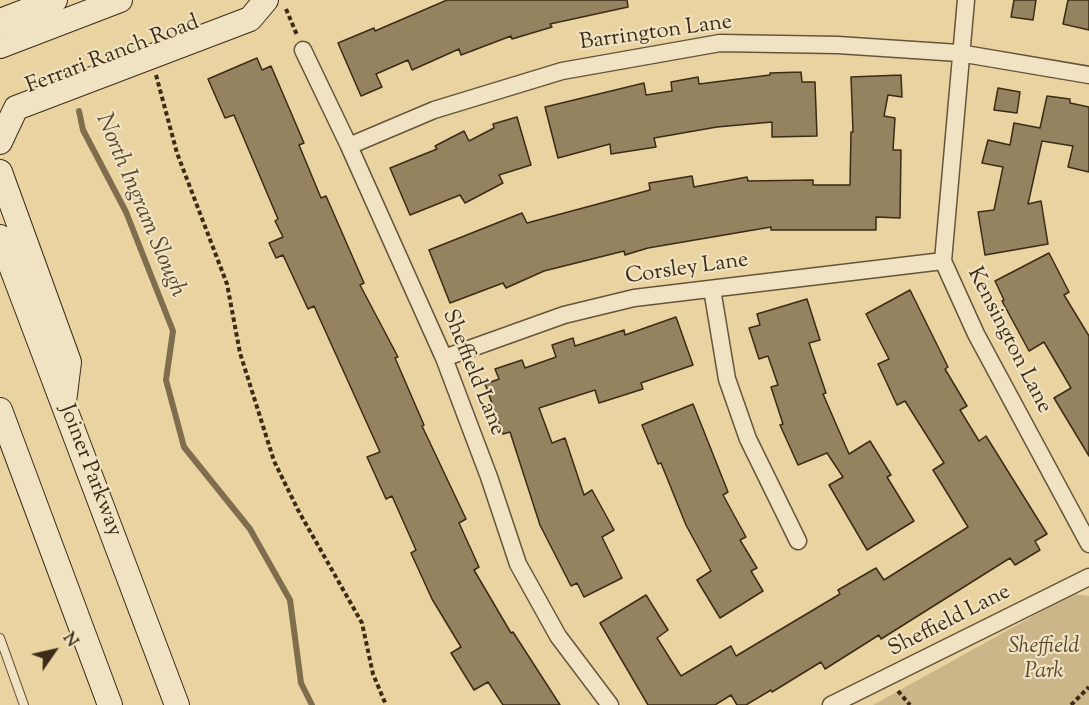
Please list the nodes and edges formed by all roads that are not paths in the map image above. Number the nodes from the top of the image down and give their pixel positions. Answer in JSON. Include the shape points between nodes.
{"nodes":[{"id":1,"x":55,"y":0,"type":"edge"},
{"id":2,"x":120,"y":0,"type":"edge"},
{"id":3,"x":259,"y":0,"type":"edge"},
{"id":4,"x":266,"y":0,"type":"edge"},
{"id":5,"x":966,"y":0,"type":"edge"},
{"id":6,"x":0,"y":21,"type":"edge"},
{"id":7,"x":0,"y":46,"type":"edge"},
{"id":8,"x":303,"y":50,"type":"road end"},
{"id":9,"x":959,"y":53,"type":"junction"},
{"id":10,"x":1089,"y":75,"type":"edge"},
{"id":11,"x":0,"y":98,"type":"edge"},
{"id":12,"x":0,"y":142,"type":"edge"},
{"id":13,"x":349,"y":146,"type":"junction"},
{"id":14,"x":0,"y":172,"type":"edge"},
{"id":15,"x":0,"y":237,"type":"edge"},
{"id":16,"x":943,"y":261,"type":"junction"},
{"id":17,"x":712,"y":289,"type":"junction"},
{"id":18,"x":444,"y":358,"type":"junction"},
{"id":19,"x":63,"y":404,"type":"junction"},
{"id":20,"x":0,"y":410,"type":"edge"},
{"id":21,"x":798,"y":541,"type":"dead end"},
{"id":22,"x":1089,"y":544,"type":"edge"},
{"id":23,"x":1089,"y":577,"type":"edge"},
{"id":24,"x":0,"y":638,"type":"edge"},
{"id":25,"x":24,"y":705,"type":"edge"},
{"id":26,"x":110,"y":705,"type":"edge"},
{"id":27,"x":177,"y":705,"type":"edge"},
{"id":28,"x":610,"y":705,"type":"edge"},
{"id":29,"x":831,"y":705,"type":"edge"}],
"edges":[{"from":1,"to":6,"type":"main road"},
{"from":2,"to":7,"type":"main road"},
{"from":3,"to":11,"type":"main road","name":"Ferrari Ranch Road"},
{"from":4,"to":12,"type":"main road","via":[[250,20],[16,108]]},
{"from":5,"to":9,"type":"street","name":"Kensington Lane"},
{"from":8,"to":13,"type":"street","name":"Sheffield Lane"},
{"from":9,"to":10,"type":"street","name":"Barrington Lane"},
{"from":9,"to":13,"type":"street","name":"Barrington Lane","via":[[720,43],[562,70],[434,110]]},
{"from":9,"to":16,"type":"street","name":"Kensington Lane"},
{"from":13,"to":18,"type":"street","name":"Sheffield Lane"},
{"from":14,"to":19,"type":"main road","via":[[69,362]]},
{"from":15,"to":19,"type":"main road","name":"Joiner Parkway"},
{"from":16,"to":17,"type":"street","name":"Corsley Lane"},
{"from":16,"to":22,"type":"street","name":"Kensington Lane","via":[[976,334]]},
{"from":17,"to":18,"type":"street","name":"Corsley Lane","via":[[634,298],[564,315]]},
{"from":17,"to":21,"type":"street","via":[[727,380],[748,439]]},
{"from":18,"to":28,"type":"street","name":"Sheffield Lane","via":[[518,564],[558,636]]},
{"from":19,"to":27,"type":"main road","name":"Joiner Parkway"},
{"from":20,"to":26,"type":"main road","via":[[11,449]]},
{"from":23,"to":29,"type":"street","name":"Sheffield Lane"},
{"from":24,"to":25,"type":"lane"}]}
